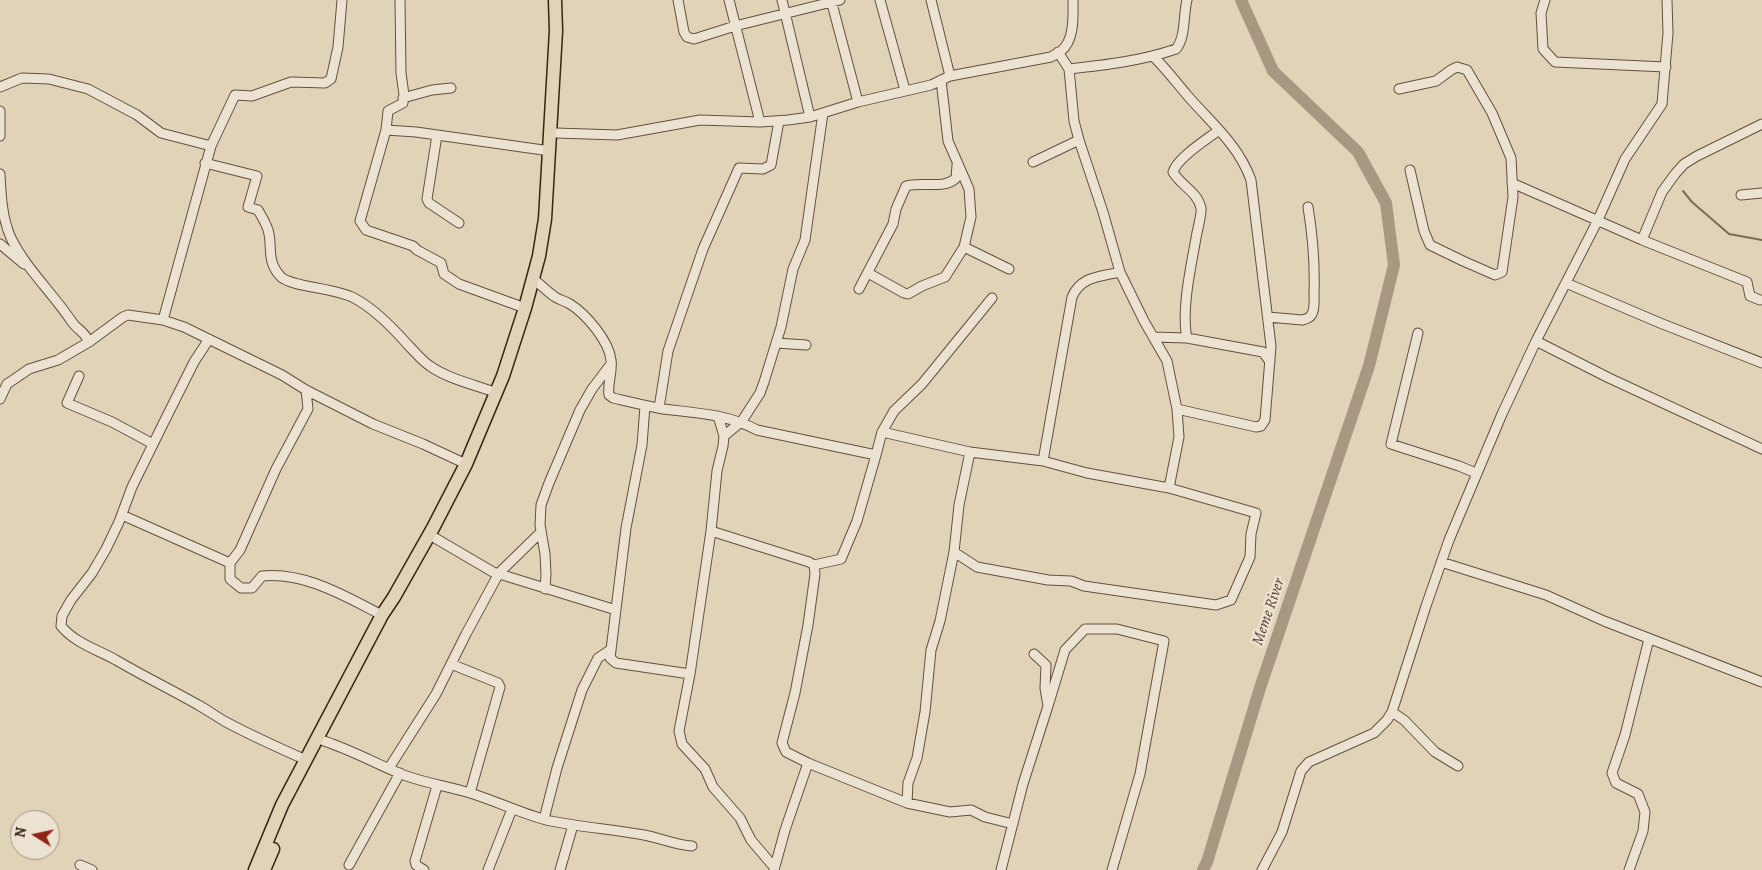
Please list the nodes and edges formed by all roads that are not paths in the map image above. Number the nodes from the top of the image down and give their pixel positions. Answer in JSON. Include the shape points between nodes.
{"nodes":[{"id":1,"x":342,"y":0,"type":"edge"},
{"id":2,"x":400,"y":0,"type":"edge"},
{"id":3,"x":556,"y":0,"type":"edge"},
{"id":4,"x":559,"y":0,"type":"edge"},
{"id":5,"x":678,"y":0,"type":"edge"},
{"id":6,"x":729,"y":0,"type":"edge"},
{"id":7,"x":782,"y":0,"type":"edge"},
{"id":8,"x":880,"y":0,"type":"edge"},
{"id":9,"x":931,"y":0,"type":"edge"},
{"id":10,"x":1073,"y":0,"type":"edge"},
{"id":11,"x":1187,"y":0,"type":"edge"},
{"id":12,"x":1545,"y":0,"type":"edge"},
{"id":13,"x":1668,"y":0,"type":"edge"},
{"id":14,"x":834,"y":1,"type":"edge"},
{"id":15,"x":786,"y":14,"type":"junction"},
{"id":16,"x":735,"y":26,"type":"junction"},
{"id":17,"x":1058,"y":52,"type":"junction"},
{"id":18,"x":1154,"y":57,"type":"junction"},
{"id":19,"x":1666,"y":67,"type":"junction"},
{"id":20,"x":1069,"y":69,"type":"junction"},
{"id":21,"x":950,"y":76,"type":"junction"},
{"id":22,"x":941,"y":80,"type":"junction"},
{"id":23,"x":0,"y":87,"type":"edge"},
{"id":24,"x":451,"y":88,"type":"dead end"},
{"id":25,"x":1399,"y":89,"type":"dead end"},
{"id":26,"x":905,"y":90,"type":"junction"},
{"id":27,"x":404,"y":98,"type":"junction"},
{"id":28,"x":858,"y":102,"type":"junction"},
{"id":29,"x":0,"y":111,"type":"edge"},
{"id":30,"x":823,"y":113,"type":"junction"},
{"id":31,"x":810,"y":117,"type":"junction"},
{"id":32,"x":779,"y":121,"type":"junction"},
{"id":33,"x":760,"y":122,"type":"junction"},
{"id":34,"x":1762,"y":124,"type":"edge"},
{"id":35,"x":386,"y":130,"type":"junction"},
{"id":36,"x":1219,"y":130,"type":"junction"},
{"id":37,"x":556,"y":133,"type":"junction"},
{"id":38,"x":437,"y":135,"type":"junction"},
{"id":39,"x":0,"y":136,"type":"edge"},
{"id":40,"x":1079,"y":140,"type":"junction"},
{"id":41,"x":211,"y":146,"type":"junction"},
{"id":42,"x":550,"y":151,"type":"junction"},
{"id":43,"x":205,"y":162,"type":"junction"},
{"id":44,"x":1033,"y":162,"type":"dead end"},
{"id":45,"x":957,"y":165,"type":"junction"},
{"id":46,"x":1410,"y":170,"type":"dead end"},
{"id":47,"x":0,"y":174,"type":"edge"},
{"id":48,"x":1512,"y":183,"type":"junction"},
{"id":49,"x":1762,"y":193,"type":"edge"},
{"id":50,"x":1742,"y":195,"type":"dead end"},
{"id":51,"x":1308,"y":207,"type":"dead end"},
{"id":52,"x":1597,"y":222,"type":"junction"},
{"id":53,"x":459,"y":223,"type":"dead end"},
{"id":54,"x":1642,"y":240,"type":"junction"},
{"id":55,"x":0,"y":244,"type":"edge"},
{"id":56,"x":964,"y":247,"type":"junction"},
{"id":57,"x":28,"y":267,"type":"junction"},
{"id":58,"x":1010,"y":269,"type":"dead end"},
{"id":59,"x":1120,"y":272,"type":"junction"},
{"id":60,"x":868,"y":273,"type":"junction"},
{"id":61,"x":538,"y":282,"type":"junction"},
{"id":62,"x":1566,"y":284,"type":"junction"},
{"id":63,"x":859,"y":289,"type":"dead end"},
{"id":64,"x":992,"y":298,"type":"dead end"},
{"id":65,"x":1760,"y":300,"type":"dead end"},
{"id":66,"x":524,"y":308,"type":"junction"},
{"id":67,"x":1268,"y":318,"type":"junction"},
{"id":68,"x":163,"y":320,"type":"junction"},
{"id":69,"x":1418,"y":333,"type":"dead end"},
{"id":70,"x":1153,"y":337,"type":"junction"},
{"id":71,"x":1187,"y":338,"type":"junction"},
{"id":72,"x":208,"y":339,"type":"junction"},
{"id":73,"x":1536,"y":341,"type":"junction"},
{"id":74,"x":89,"y":342,"type":"junction"},
{"id":75,"x":776,"y":343,"type":"junction"},
{"id":76,"x":806,"y":346,"type":"dead end"},
{"id":77,"x":1267,"y":349,"type":"junction"},
{"id":78,"x":1762,"y":363,"type":"edge"},
{"id":79,"x":611,"y":364,"type":"junction"},
{"id":80,"x":79,"y":376,"type":"dead end"},
{"id":81,"x":306,"y":390,"type":"junction"},
{"id":82,"x":497,"y":393,"type":"junction"},
{"id":83,"x":0,"y":399,"type":"edge"},
{"id":84,"x":645,"y":406,"type":"junction"},
{"id":85,"x":659,"y":408,"type":"junction"},
{"id":86,"x":1177,"y":409,"type":"junction"},
{"id":87,"x":718,"y":416,"type":"junction"},
{"id":88,"x":742,"y":421,"type":"junction"},
{"id":89,"x":882,"y":432,"type":"junction"},
{"id":90,"x":724,"y":436,"type":"junction"},
{"id":91,"x":153,"y":444,"type":"junction"},
{"id":92,"x":1762,"y":449,"type":"edge"},
{"id":93,"x":970,"y":452,"type":"junction"},
{"id":94,"x":876,"y":455,"type":"junction"},
{"id":95,"x":1044,"y":461,"type":"junction"},
{"id":96,"x":466,"y":464,"type":"junction"},
{"id":97,"x":1476,"y":473,"type":"junction"},
{"id":98,"x":1169,"y":488,"type":"junction"},
{"id":99,"x":122,"y":515,"type":"junction"},
{"id":100,"x":711,"y":531,"type":"junction"},
{"id":101,"x":541,"y":532,"type":"junction"},
{"id":102,"x":435,"y":538,"type":"junction"},
{"id":103,"x":954,"y":552,"type":"junction"},
{"id":104,"x":1441,"y":562,"type":"junction"},
{"id":105,"x":230,"y":563,"type":"junction"},
{"id":106,"x":814,"y":565,"type":"junction"},
{"id":107,"x":499,"y":573,"type":"junction"},
{"id":108,"x":545,"y":589,"type":"junction"},
{"id":109,"x":616,"y":610,"type":"junction"},
{"id":110,"x":382,"y":615,"type":"junction"},
{"id":111,"x":1649,"y":639,"type":"junction"},
{"id":112,"x":610,"y":650,"type":"junction"},
{"id":113,"x":1034,"y":654,"type":"dead end"},
{"id":114,"x":451,"y":664,"type":"junction"},
{"id":115,"x":690,"y":674,"type":"junction"},
{"id":116,"x":1762,"y":682,"type":"edge"},
{"id":117,"x":1048,"y":706,"type":"junction"},
{"id":118,"x":1392,"y":712,"type":"junction"},
{"id":119,"x":324,"y":741,"type":"junction"},
{"id":120,"x":306,"y":760,"type":"junction"},
{"id":121,"x":808,"y":763,"type":"junction"},
{"id":122,"x":1458,"y":766,"type":"dead end"},
{"id":123,"x":389,"y":768,"type":"junction"},
{"id":124,"x":400,"y":773,"type":"junction"},
{"id":125,"x":437,"y":786,"type":"junction"},
{"id":126,"x":470,"y":793,"type":"junction"},
{"id":127,"x":907,"y":803,"type":"junction"},
{"id":128,"x":512,"y":809,"type":"junction"},
{"id":129,"x":544,"y":819,"type":"junction"},
{"id":130,"x":1013,"y":824,"type":"junction"},
{"id":131,"x":573,"y":825,"type":"junction"},
{"id":132,"x":692,"y":846,"type":"dead end"},
{"id":133,"x":80,"y":864,"type":"dead end"},
{"id":134,"x":349,"y":865,"type":"dead end"},
{"id":135,"x":774,"y":869,"type":"edge"},
{"id":136,"x":92,"y":870,"type":"edge"},
{"id":137,"x":255,"y":870,"type":"edge"},
{"id":138,"x":264,"y":870,"type":"edge"},
{"id":139,"x":424,"y":870,"type":"edge"},
{"id":140,"x":488,"y":870,"type":"edge"},
{"id":141,"x":560,"y":870,"type":"edge"},
{"id":142,"x":1001,"y":870,"type":"edge"},
{"id":143,"x":1112,"y":870,"type":"edge"},
{"id":144,"x":1262,"y":870,"type":"edge"},
{"id":145,"x":1629,"y":870,"type":"edge"}],
"edges":[{"from":1,"to":41,"type":"street","via":[[338,48],[330,79],[325,83],[292,82],[252,96],[235,95]]},
{"from":2,"to":27,"type":"street"},
{"from":3,"to":42,"type":"main road"},
{"from":4,"to":37,"type":"main road"},
{"from":5,"to":16,"type":"street","via":[[687,37],[694,39]]},
{"from":6,"to":16,"type":"street"},
{"from":7,"to":15,"type":"street"},
{"from":8,"to":26,"type":"street"},
{"from":9,"to":21,"type":"street"},
{"from":10,"to":17,"type":"street","via":[[1070,38]]},
{"from":11,"to":18,"type":"street","via":[[1179,45]]},
{"from":12,"to":19,"type":"street","via":[[1541,13],[1543,49],[1555,62]]},
{"from":13,"to":19,"type":"street"},
{"from":14,"to":15,"type":"street"},
{"from":14,"to":28,"type":"street"},
{"from":15,"to":16,"type":"street"},
{"from":15,"to":31,"type":"street"},
{"from":16,"to":33,"type":"street"},
{"from":17,"to":20,"type":"street"},
{"from":17,"to":21,"type":"street","via":[[1051,57]]},
{"from":18,"to":20,"type":"street"},
{"from":18,"to":36,"type":"street"},
{"from":19,"to":52,"type":"street","via":[[1662,104],[1625,159]]},
{"from":20,"to":40,"type":"street"},
{"from":21,"to":22,"type":"street"},
{"from":22,"to":26,"type":"street"},
{"from":22,"to":45,"type":"street","via":[[948,141]]},
{"from":23,"to":41,"type":"street","via":[[22,78],[49,79],[88,89],[171,137]]},
{"from":24,"to":27,"type":"street"},
{"from":25,"to":48,"type":"street","via":[[1436,81],[1457,67],[1467,70],[1500,129],[1511,158]]},
{"from":26,"to":28,"type":"street"},
{"from":27,"to":35,"type":"street","via":[[403,104],[388,111]]},
{"from":28,"to":30,"type":"street"},
{"from":29,"to":39,"type":"street"},
{"from":30,"to":31,"type":"street"},
{"from":30,"to":75,"type":"street","via":[[805,240],[793,269]]},
{"from":31,"to":32,"type":"street"},
{"from":32,"to":33,"type":"street"},
{"from":32,"to":85,"type":"street","via":[[771,164],[763,169],[739,168],[703,249],[668,351]]},
{"from":33,"to":37,"type":"street","via":[[700,120],[617,135]]},
{"from":34,"to":54,"type":"street","via":[[1684,164],[1662,192]]},
{"from":35,"to":38,"type":"street"},
{"from":35,"to":66,"type":"street","via":[[360,221],[363,227],[413,246],[441,263],[444,274],[459,284]]},
{"from":36,"to":67,"type":"street","via":[[1236,149],[1251,180]]},
{"from":36,"to":71,"type":"street","via":[[1184,156],[1173,172],[1194,193],[1202,209],[1184,324]]},
{"from":37,"to":61,"type":"main road"},
{"from":38,"to":42,"type":"street"},
{"from":38,"to":53,"type":"street","via":[[427,199]]},
{"from":40,"to":44,"type":"street"},
{"from":40,"to":59,"type":"street"},
{"from":41,"to":43,"type":"street"},
{"from":42,"to":66,"type":"main road","via":[[539,256]]},
{"from":43,"to":68,"type":"street"},
{"from":43,"to":82,"type":"street","via":[[257,176],[248,207],[258,210],[267,227],[271,259],[282,278],[354,298],[430,366]]},
{"from":45,"to":56,"type":"street","via":[[969,189],[971,217]]},
{"from":45,"to":60,"type":"street","via":[[956,178],[952,182],[906,186],[893,224]]},
{"from":46,"to":48,"type":"street","via":[[1430,245],[1495,275],[1502,272],[1513,197]]},
{"from":47,"to":57,"type":"street","via":[[1,201],[10,238]]},
{"from":48,"to":52,"type":"street"},
{"from":49,"to":50,"type":"street"},
{"from":51,"to":67,"type":"street","via":[[1315,271],[1311,316],[1302,320]]},
{"from":52,"to":54,"type":"street"},
{"from":52,"to":62,"type":"street"},
{"from":54,"to":65,"type":"street","via":[[1747,282],[1750,296]]},
{"from":55,"to":57,"type":"street"},
{"from":56,"to":58,"type":"street"},
{"from":56,"to":60,"type":"street","via":[[945,277],[908,294]]},
{"from":57,"to":74,"type":"street","via":[[74,325],[85,333]]},
{"from":59,"to":70,"type":"street"},
{"from":59,"to":95,"type":"street","via":[[1085,281],[1072,297]]},
{"from":60,"to":63,"type":"street"},
{"from":61,"to":79,"type":"street","via":[[555,297],[570,304],[601,336],[609,350]]},
{"from":61,"to":102,"type":"main road","via":[[500,401]]},
{"from":62,"to":73,"type":"street"},
{"from":62,"to":78,"type":"street"},
{"from":64,"to":89,"type":"street","via":[[922,384],[894,411]]},
{"from":66,"to":82,"type":"main road"},
{"from":67,"to":77,"type":"street"},
{"from":68,"to":72,"type":"street"},
{"from":68,"to":74,"type":"street","via":[[123,317]]},
{"from":69,"to":97,"type":"street","via":[[1391,444]]},
{"from":70,"to":71,"type":"street"},
{"from":70,"to":86,"type":"street","via":[[1167,361]]},
{"from":71,"to":77,"type":"street"},
{"from":72,"to":81,"type":"street"},
{"from":72,"to":91,"type":"street"},
{"from":73,"to":92,"type":"street"},
{"from":73,"to":97,"type":"street"},
{"from":74,"to":83,"type":"street","via":[[58,360],[29,369],[7,384]]},
{"from":75,"to":76,"type":"street"},
{"from":75,"to":88,"type":"street","via":[[760,394]]},
{"from":77,"to":86,"type":"street","via":[[1270,362],[1265,420],[1261,426]]},
{"from":79,"to":84,"type":"street","via":[[609,395]]},
{"from":79,"to":101,"type":"street","via":[[580,410],[549,483],[541,505]]},
{"from":80,"to":91,"type":"street","via":[[67,403]]},
{"from":81,"to":96,"type":"street","via":[[373,424]]},
{"from":81,"to":105,"type":"street","via":[[308,409],[273,475],[240,550]]},
{"from":82,"to":96,"type":"main road"},
{"from":84,"to":85,"type":"street"},
{"from":84,"to":109,"type":"street","via":[[642,445],[626,528]]},
{"from":85,"to":87,"type":"street"},
{"from":86,"to":98,"type":"street","via":[[1179,436]]},
{"from":87,"to":88,"type":"street"},
{"from":87,"to":90,"type":"street"},
{"from":88,"to":90,"type":"street"},
{"from":88,"to":94,"type":"street","via":[[757,430]]},
{"from":89,"to":93,"type":"street"},
{"from":89,"to":94,"type":"street"},
{"from":90,"to":100,"type":"street"},
{"from":91,"to":99,"type":"street"},
{"from":93,"to":95,"type":"street"},
{"from":93,"to":103,"type":"street"},
{"from":94,"to":106,"type":"street","via":[[857,521],[841,559]]},
{"from":95,"to":98,"type":"street","via":[[1087,473]]},
{"from":96,"to":110,"type":"main road"},
{"from":97,"to":104,"type":"street"},
{"from":98,"to":103,"type":"street","via":[[1256,513],[1250,557],[1231,600],[1216,605],[1048,580],[977,567]]},
{"from":99,"to":105,"type":"street"},
{"from":99,"to":120,"type":"street","via":[[92,573],[62,616],[60,626],[82,644],[225,722]]},
{"from":100,"to":106,"type":"street"},
{"from":100,"to":115,"type":"street"},
{"from":101,"to":107,"type":"street"},
{"from":101,"to":108,"type":"street"},
{"from":102,"to":107,"type":"street","via":[[486,569]]},
{"from":102,"to":119,"type":"main road"},
{"from":103,"to":127,"type":"street","via":[[931,650],[918,758],[908,784]]},
{"from":104,"to":111,"type":"street","via":[[1546,595]]},
{"from":104,"to":118,"type":"street"},
{"from":105,"to":110,"type":"street","via":[[230,579],[241,588],[252,588],[262,576],[278,575],[319,584]]},
{"from":106,"to":121,"type":"street","via":[[808,625],[782,743],[786,752]]},
{"from":107,"to":108,"type":"street"},
{"from":107,"to":114,"type":"street"},
{"from":108,"to":109,"type":"street"},
{"from":109,"to":112,"type":"street"},
{"from":110,"to":120,"type":"main road"},
{"from":111,"to":116,"type":"street"},
{"from":111,"to":145,"type":"street","via":[[1612,773],[1616,783],[1638,794],[1645,812],[1643,831]]},
{"from":112,"to":115,"type":"street","via":[[610,658],[616,663]]},
{"from":112,"to":129,"type":"street","via":[[598,658],[582,690]]},
{"from":113,"to":117,"type":"street","via":[[1046,665]]},
{"from":114,"to":123,"type":"street"},
{"from":114,"to":126,"type":"street","via":[[498,683],[500,687]]},
{"from":115,"to":135,"type":"street","via":[[679,731],[682,744],[705,769],[713,787],[740,818],[751,840]]},
{"from":117,"to":130,"type":"street"},
{"from":117,"to":143,"type":"street","via":[[1065,650],[1085,629],[1117,629],[1164,641],[1140,774]]},
{"from":118,"to":122,"type":"street","via":[[1435,752]]},
{"from":118,"to":144,"type":"street","via":[[1374,733],[1324,754],[1301,771],[1282,832]]},
{"from":119,"to":123,"type":"street"},
{"from":119,"to":138,"type":"main road","via":[[291,804]]},
{"from":120,"to":137,"type":"main road"},
{"from":121,"to":127,"type":"street"},
{"from":121,"to":135,"type":"street"},
{"from":123,"to":124,"type":"street"},
{"from":124,"to":125,"type":"street"},
{"from":124,"to":134,"type":"street"},
{"from":125,"to":126,"type":"street"},
{"from":125,"to":139,"type":"street","via":[[415,861]]},
{"from":126,"to":128,"type":"street"},
{"from":127,"to":130,"type":"street","via":[[950,812],[971,810]]},
{"from":128,"to":129,"type":"street"},
{"from":128,"to":140,"type":"street"},
{"from":129,"to":131,"type":"street"},
{"from":130,"to":142,"type":"street"},
{"from":131,"to":132,"type":"street"},
{"from":131,"to":141,"type":"street"},
{"from":133,"to":136,"type":"street"}]}
